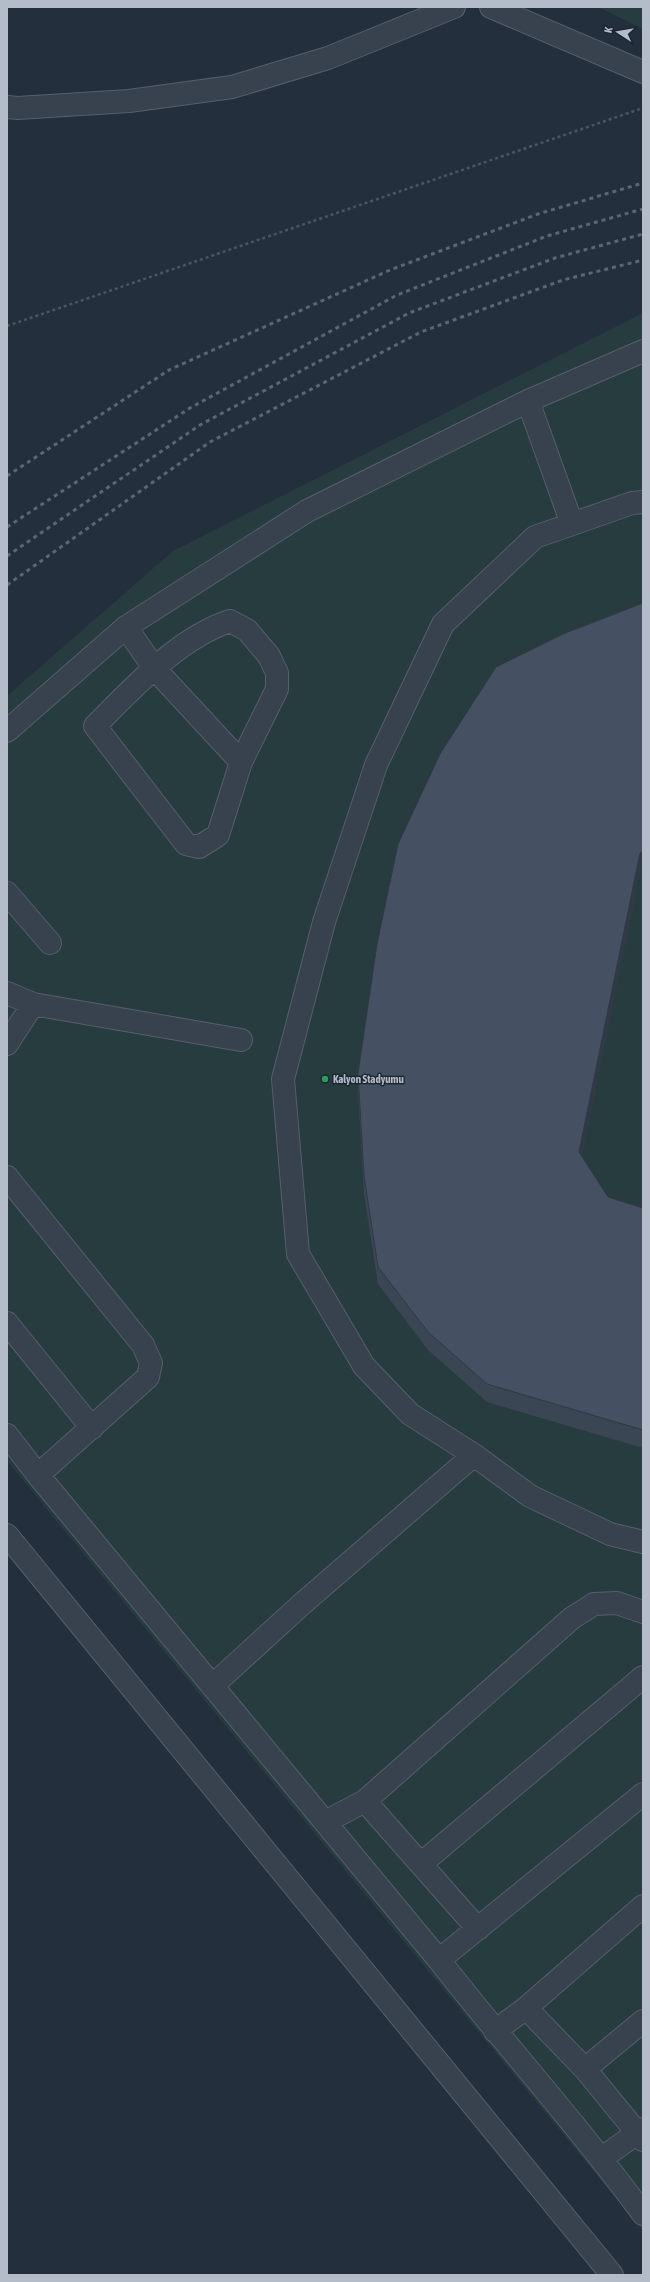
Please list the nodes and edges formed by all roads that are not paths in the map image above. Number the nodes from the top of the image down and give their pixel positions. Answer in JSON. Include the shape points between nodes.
{"nodes":[{"id":1,"x":454,"y":7,"type":"edge"},
{"id":2,"x":491,"y":7,"type":"edge"},
{"id":3,"x":523,"y":13,"type":"edge"},
{"id":4,"x":643,"y":72,"type":"edge"},
{"id":5,"x":7,"y":107,"type":"edge"},
{"id":6,"x":643,"y":352,"type":"edge"},
{"id":7,"x":528,"y":401,"type":"junction"},
{"id":8,"x":643,"y":502,"type":"edge"},
{"id":9,"x":572,"y":524,"type":"junction"},
{"id":10,"x":126,"y":627,"type":"junction"},
{"id":11,"x":154,"y":668,"type":"junction"},
{"id":12,"x":7,"y":731,"type":"edge"},
{"id":13,"x":241,"y":762,"type":"junction"},
{"id":14,"x":7,"y":893,"type":"edge"},
{"id":15,"x":50,"y":943,"type":"dead end"},
{"id":16,"x":7,"y":993,"type":"edge"},
{"id":17,"x":33,"y":1004,"type":"junction"},
{"id":18,"x":242,"y":1040,"type":"dead end"},
{"id":19,"x":7,"y":1044,"type":"edge"},
{"id":20,"x":7,"y":1176,"type":"edge"},
{"id":21,"x":7,"y":1323,"type":"edge"},
{"id":22,"x":92,"y":1428,"type":"junction"},
{"id":23,"x":7,"y":1435,"type":"edge"},
{"id":24,"x":474,"y":1455,"type":"junction"},
{"id":25,"x":38,"y":1475,"type":"junction"},
{"id":26,"x":7,"y":1535,"type":"edge"},
{"id":27,"x":643,"y":1542,"type":"edge"},
{"id":28,"x":643,"y":1612,"type":"edge"},
{"id":29,"x":643,"y":1677,"type":"edge"},
{"id":30,"x":212,"y":1686,"type":"junction"},
{"id":31,"x":643,"y":1794,"type":"edge"},
{"id":32,"x":365,"y":1801,"type":"junction"},
{"id":33,"x":325,"y":1822,"type":"junction"},
{"id":34,"x":422,"y":1863,"type":"junction"},
{"id":35,"x":643,"y":1906,"type":"edge"},
{"id":36,"x":478,"y":1929,"type":"junction"},
{"id":37,"x":439,"y":1960,"type":"junction"},
{"id":38,"x":526,"y":2008,"type":"junction"},
{"id":39,"x":643,"y":2021,"type":"edge"},
{"id":40,"x":495,"y":2031,"type":"junction"},
{"id":41,"x":585,"y":2069,"type":"junction"},
{"id":42,"x":641,"y":2134,"type":"edge"},
{"id":43,"x":602,"y":2158,"type":"junction"},
{"id":44,"x":643,"y":2214,"type":"edge"},
{"id":45,"x":612,"y":2275,"type":"edge"}],
"edges":[{"from":1,"to":5,"type":"street","via":[[328,58],[232,87],[129,101]]},
{"from":2,"to":3,"type":"street"},
{"from":3,"to":4,"type":"street"},
{"from":6,"to":7,"type":"street"},
{"from":7,"to":9,"type":"street"},
{"from":7,"to":10,"type":"street","via":[[307,511]]},
{"from":8,"to":9,"type":"street","via":[[632,503]]},
{"from":9,"to":24,"type":"street","via":[[535,537],[443,624],[376,765],[324,922],[283,1079],[298,1254],[364,1366],[410,1414]]},
{"from":10,"to":11,"type":"street"},
{"from":10,"to":12,"type":"street"},
{"from":11,"to":13,"type":"street"},
{"from":11,"to":13,"type":"street","via":[[214,626],[230,621],[247,630],[269,656],[277,673],[277,689]]},
{"from":11,"to":13,"type":"street","via":[[94,726],[186,844],[199,847],[218,835]]},
{"from":14,"to":15,"type":"street"},
{"from":16,"to":17,"type":"street"},
{"from":17,"to":18,"type":"street"},
{"from":17,"to":19,"type":"street"},
{"from":20,"to":22,"type":"street","via":[[143,1345],[151,1363],[148,1377]]},
{"from":21,"to":22,"type":"street"},
{"from":22,"to":25,"type":"street"},
{"from":23,"to":25,"type":"street"},
{"from":24,"to":27,"type":"street","via":[[530,1496],[610,1534]]},
{"from":24,"to":30,"type":"street"},
{"from":25,"to":30,"type":"street"},
{"from":26,"to":45,"type":"street"},
{"from":28,"to":32,"type":"street","via":[[618,1603],[594,1604],[572,1618]]},
{"from":29,"to":34,"type":"street"},
{"from":30,"to":33,"type":"street"},
{"from":31,"to":36,"type":"street"},
{"from":32,"to":33,"type":"street"},
{"from":32,"to":34,"type":"street"},
{"from":33,"to":37,"type":"street"},
{"from":34,"to":36,"type":"street"},
{"from":35,"to":38,"type":"street"},
{"from":36,"to":37,"type":"street"},
{"from":37,"to":40,"type":"street"},
{"from":38,"to":40,"type":"street"},
{"from":38,"to":41,"type":"street"},
{"from":39,"to":41,"type":"street"},
{"from":40,"to":43,"type":"street"},
{"from":41,"to":42,"type":"street"},
{"from":42,"to":43,"type":"street"},
{"from":43,"to":44,"type":"street"}]}
